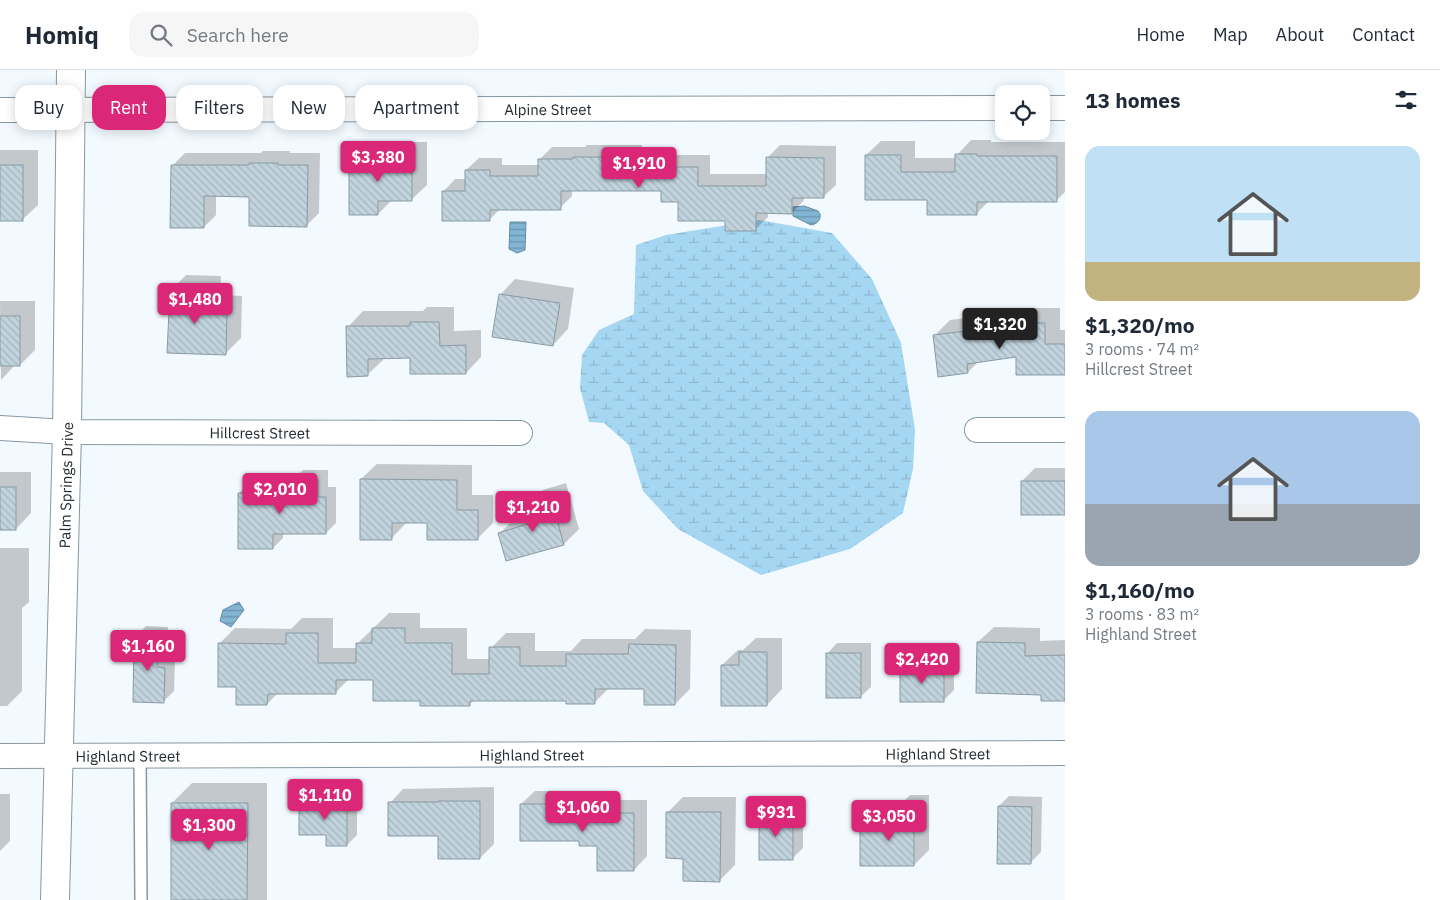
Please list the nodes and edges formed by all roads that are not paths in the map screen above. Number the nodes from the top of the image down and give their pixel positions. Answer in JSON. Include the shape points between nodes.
{"nodes":[{"id":1,"x":71,"y":70,"type":"edge"},
{"id":2,"x":71,"y":85,"type":"edge"},
{"id":3,"x":995,"y":108,"type":"edge"},
{"id":4,"x":1050,"y":108,"type":"edge"},
{"id":5,"x":1065,"y":108,"type":"edge"},
{"id":6,"x":0,"y":110,"type":"edge"},
{"id":7,"x":15,"y":110,"type":"edge"},
{"id":8,"x":82,"y":110,"type":"edge"},
{"id":9,"x":70,"y":130,"type":"edge"},
{"id":10,"x":0,"y":428,"type":"edge"},
{"id":11,"x":978,"y":430,"type":"dead end"},
{"id":12,"x":1065,"y":430,"type":"edge"},
{"id":13,"x":67,"y":432,"type":"junction"},
{"id":14,"x":520,"y":433,"type":"dead end"},
{"id":15,"x":1065,"y":754,"type":"edge"},
{"id":16,"x":0,"y":756,"type":"edge"},
{"id":17,"x":58,"y":756,"type":"junction"},
{"id":18,"x":140,"y":756,"type":"junction"},
{"id":19,"x":55,"y":900,"type":"edge"},
{"id":20,"x":141,"y":900,"type":"edge"}],
"edges":[{"from":1,"to":2,"type":"street","name":"Palm Springs Drive"},
{"from":3,"to":8,"type":"street","name":"Alpine Street"},
{"from":4,"to":5,"type":"street"},
{"from":6,"to":7,"type":"street","name":"Alpine Street"},
{"from":9,"to":13,"type":"street","name":"Palm Springs Drive"},
{"from":10,"to":13,"type":"street","name":"Hillcrest Street"},
{"from":11,"to":12,"type":"street"},
{"from":13,"to":14,"type":"street","name":"Hillcrest Street"},
{"from":13,"to":17,"type":"street","name":"Palm Springs Drive"},
{"from":15,"to":18,"type":"street","name":"Highland Street"},
{"from":16,"to":17,"type":"street","name":"Highland Street"},
{"from":17,"to":18,"type":"street","name":"Highland Street"},
{"from":17,"to":19,"type":"street","name":"Palm Springs Drive"},
{"from":18,"to":20,"type":"lane"}]}
